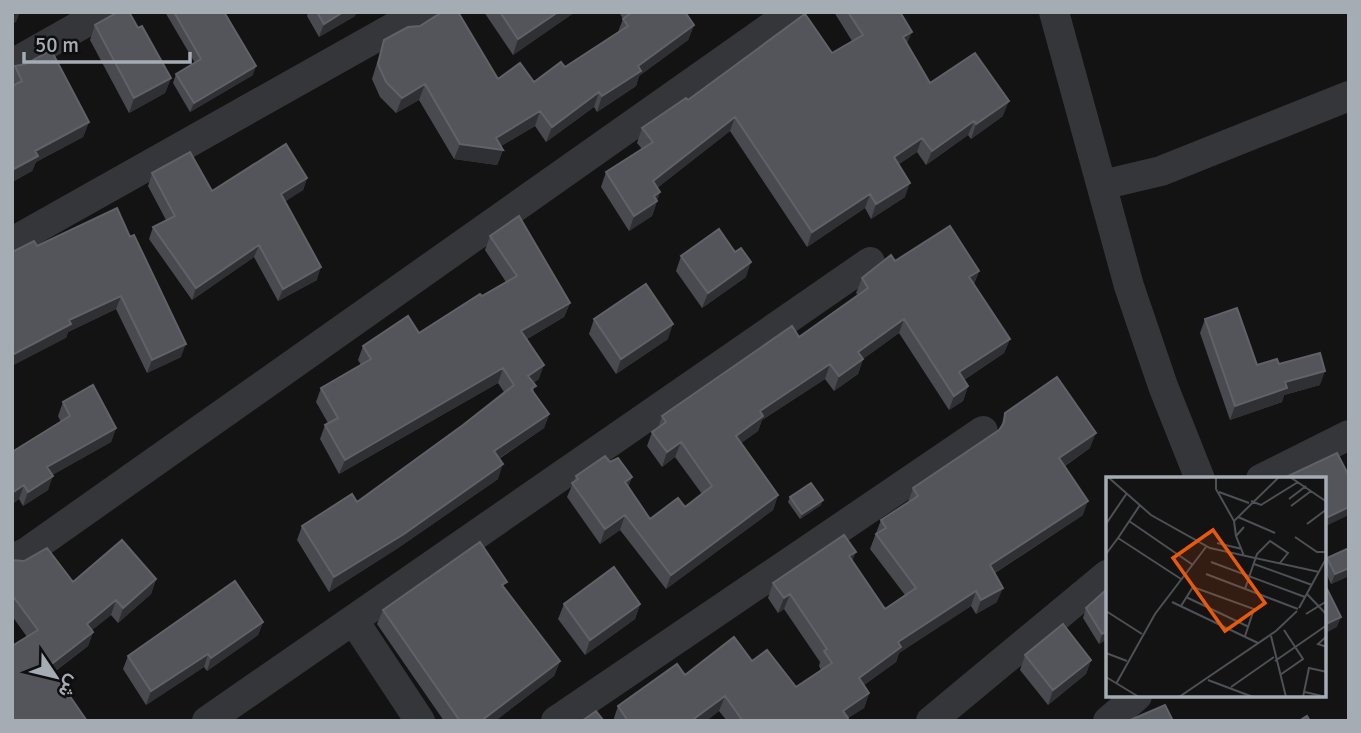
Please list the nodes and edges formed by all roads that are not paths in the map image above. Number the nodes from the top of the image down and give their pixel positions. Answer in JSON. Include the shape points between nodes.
{"nodes":[{"id":1,"x":104,"y":12,"type":"edge"},
{"id":2,"x":421,"y":12,"type":"edge"},
{"id":3,"x":792,"y":12,"type":"edge"},
{"id":4,"x":1055,"y":12,"type":"edge"},
{"id":5,"x":12,"y":64,"type":"edge"},
{"id":6,"x":1349,"y":96,"type":"edge"},
{"id":7,"x":1102,"y":185,"type":"junction"},
{"id":8,"x":12,"y":242,"type":"edge"},
{"id":9,"x":870,"y":262,"type":"dead end"},
{"id":10,"x":984,"y":431,"type":"dead end"},
{"id":11,"x":1349,"y":435,"type":"edge"},
{"id":12,"x":1199,"y":477,"type":"edge"},
{"id":13,"x":1265,"y":477,"type":"edge"},
{"id":14,"x":12,"y":559,"type":"edge"},
{"id":15,"x":1106,"y":576,"type":"edge"},
{"id":16,"x":354,"y":621,"type":"junction"},
{"id":17,"x":1136,"y":698,"type":"edge"},
{"id":18,"x":207,"y":721,"type":"edge"},
{"id":19,"x":420,"y":721,"type":"edge"},
{"id":20,"x":556,"y":721,"type":"edge"},
{"id":21,"x":931,"y":721,"type":"edge"},
{"id":22,"x":1108,"y":721,"type":"edge"}],
"edges":[{"from":1,"to":5,"type":"street"},
{"from":2,"to":8,"type":"street"},
{"from":3,"to":14,"type":"street"},
{"from":4,"to":7,"type":"street"},
{"from":6,"to":7,"type":"street","via":[[1161,170]]},
{"from":7,"to":12,"type":"street","via":[[1129,286]]},
{"from":9,"to":16,"type":"street"},
{"from":10,"to":20,"type":"street"},
{"from":11,"to":13,"type":"street"},
{"from":15,"to":21,"type":"street"},
{"from":16,"to":18,"type":"street"},
{"from":16,"to":19,"type":"street"},
{"from":17,"to":22,"type":"street"}]}
